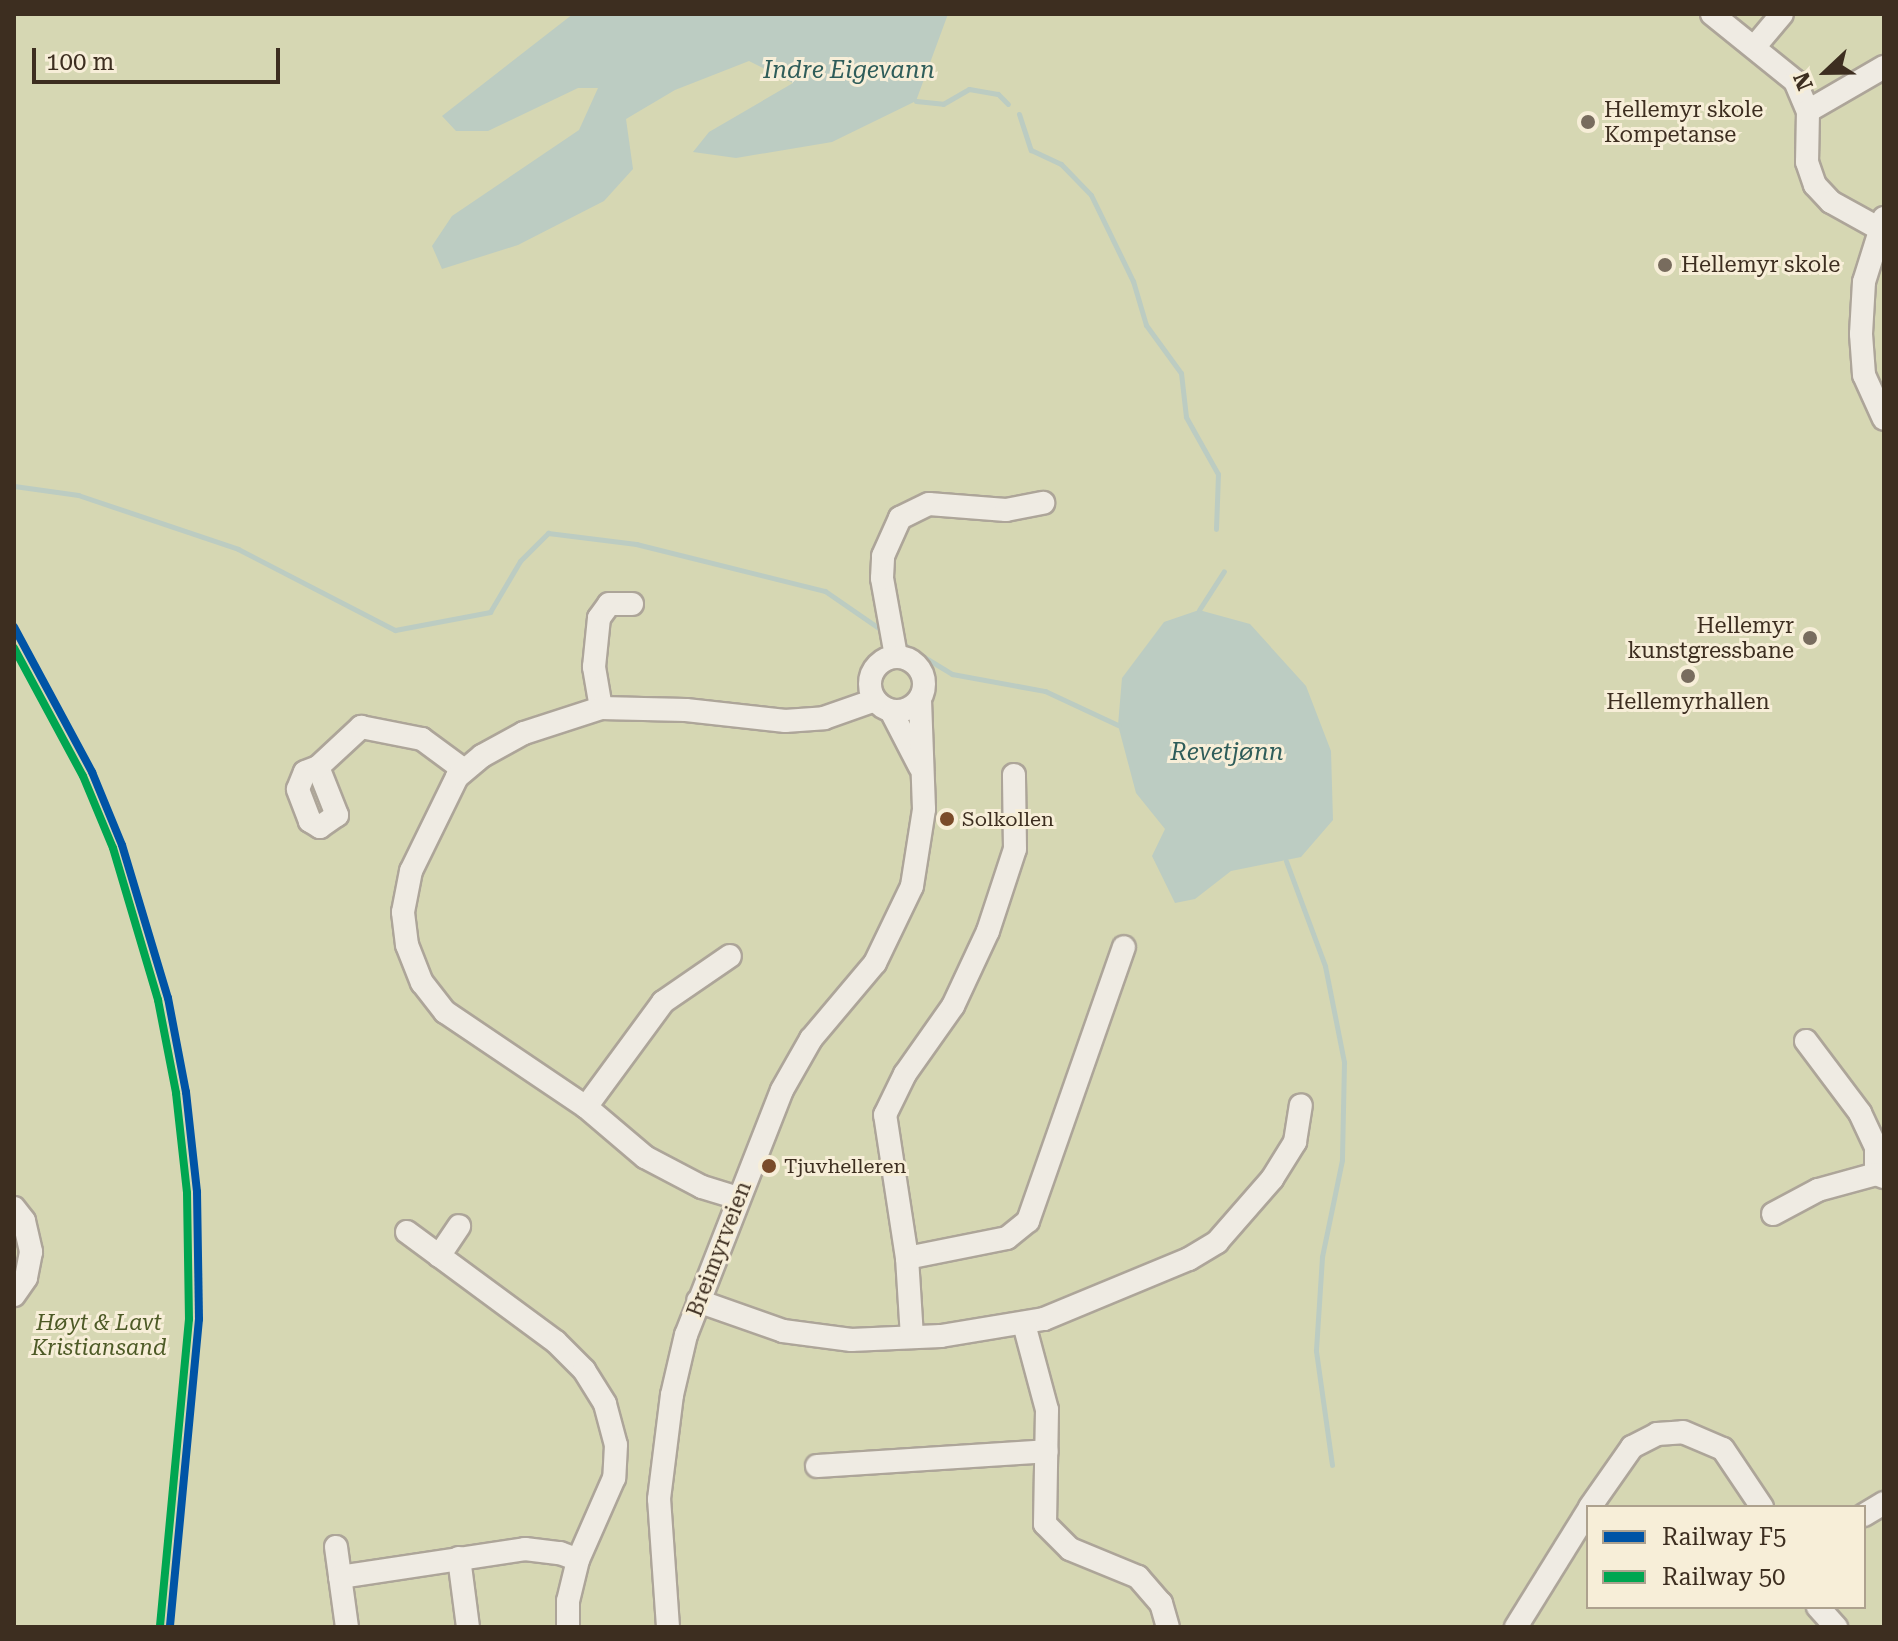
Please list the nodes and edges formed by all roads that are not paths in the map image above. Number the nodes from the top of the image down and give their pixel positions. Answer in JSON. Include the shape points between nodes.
{"nodes":[{"id":1,"x":1712,"y":14,"type":"edge"},
{"id":2,"x":1782,"y":14,"type":"edge"},
{"id":3,"x":1756,"y":45,"type":"junction"},
{"id":4,"x":1884,"y":67,"type":"edge"},
{"id":5,"x":1808,"y":111,"type":"junction"},
{"id":6,"x":1881,"y":223,"type":"edge"},
{"id":7,"x":1884,"y":419,"type":"edge"},
{"id":8,"x":1043,"y":503,"type":"dead end"},
{"id":9,"x":632,"y":604,"type":"dead end"},
{"id":10,"x":896,"y":656,"type":"junction"},
{"id":11,"x":920,"y":699,"type":"junction"},
{"id":12,"x":883,"y":705,"type":"junction"},
{"id":13,"x":601,"y":708,"type":"junction"},
{"id":14,"x":318,"y":767,"type":"dead end"},
{"id":15,"x":464,"y":770,"type":"junction"},
{"id":16,"x":922,"y":772,"type":"junction"},
{"id":17,"x":1014,"y":775,"type":"dead end"},
{"id":18,"x":1124,"y":947,"type":"dead end"},
{"id":19,"x":730,"y":956,"type":"dead end"},
{"id":20,"x":1806,"y":1041,"type":"dead end"},
{"id":21,"x":1301,"y":1105,"type":"dead end"},
{"id":22,"x":586,"y":1107,"type":"junction"},
{"id":23,"x":1880,"y":1175,"type":"edge"},
{"id":24,"x":738,"y":1198,"type":"junction"},
{"id":25,"x":14,"y":1208,"type":"edge"},
{"id":26,"x":1773,"y":1214,"type":"dead end"},
{"id":27,"x":459,"y":1226,"type":"dead end"},
{"id":28,"x":407,"y":1232,"type":"dead end"},
{"id":29,"x":439,"y":1256,"type":"junction"},
{"id":30,"x":907,"y":1258,"type":"junction"},
{"id":31,"x":14,"y":1295,"type":"edge"},
{"id":32,"x":698,"y":1301,"type":"junction"},
{"id":33,"x":1024,"y":1324,"type":"junction"},
{"id":34,"x":912,"y":1337,"type":"junction"},
{"id":35,"x":1047,"y":1451,"type":"junction"},
{"id":36,"x":817,"y":1466,"type":"dead end"},
{"id":37,"x":1884,"y":1503,"type":"edge"},
{"id":38,"x":1592,"y":1505,"type":"edge"},
{"id":39,"x":1761,"y":1505,"type":"edge"},
{"id":40,"x":1586,"y":1514,"type":"edge"},
{"id":41,"x":1866,"y":1514,"type":"edge"},
{"id":42,"x":336,"y":1547,"type":"dead end"},
{"id":43,"x":459,"y":1558,"type":"junction"},
{"id":44,"x":578,"y":1560,"type":"junction"},
{"id":45,"x":340,"y":1577,"type":"junction"},
{"id":46,"x":1820,"y":1609,"type":"edge"},
{"id":47,"x":347,"y":1627,"type":"edge"},
{"id":48,"x":468,"y":1627,"type":"edge"},
{"id":49,"x":568,"y":1627,"type":"edge"},
{"id":50,"x":668,"y":1627,"type":"edge"},
{"id":51,"x":1168,"y":1627,"type":"edge"},
{"id":52,"x":1516,"y":1627,"type":"edge"},
{"id":53,"x":1836,"y":1627,"type":"edge"}],
"edges":[{"from":1,"to":3,"type":"street"},
{"from":2,"to":3,"type":"street"},
{"from":3,"to":5,"type":"street","via":[[1795,81]]},
{"from":4,"to":5,"type":"street"},
{"from":5,"to":6,"type":"street","via":[[1807,162],[1815,185],[1831,202]]},
{"from":6,"to":7,"type":"street","via":[[1864,282],[1862,343],[1864,375]]},
{"from":8,"to":10,"type":"street","via":[[1006,510],[929,504],[900,518],[883,556],[882,578]]},
{"from":9,"to":13,"type":"street","via":[[609,604],[599,618],[594,667]]},
{"from":10,"to":11,"type":"street","via":[[912,661],[923,674]]},
{"from":10,"to":12,"type":"street","via":[[880,662],[871,676]]},
{"from":11,"to":12,"type":"street","via":[[908,710]]},
{"from":11,"to":16,"type":"street","name":"Breimyrveien"},
{"from":12,"to":13,"type":"street","via":[[795,720]]},
{"from":12,"to":16,"type":"street","name":"Breimyrveien"},
{"from":13,"to":15,"type":"street","via":[[505,741]]},
{"from":14,"to":15,"type":"street","via":[[368,725],[432,743]]},
{"from":15,"to":22,"type":"street","via":[[411,871],[403,927],[415,967],[432,997],[458,1023]]},
{"from":16,"to":24,"type":"street","name":"Breimyrveien","via":[[922,838],[902,910],[875,963],[796,1063]]},
{"from":17,"to":30,"type":"street","via":[[1015,849],[988,931],[953,1006],[905,1074],[885,1115]]},
{"from":18,"to":30,"type":"street","via":[[1028,1221],[1007,1238]]},
{"from":19,"to":22,"type":"street","via":[[663,1002]]},
{"from":20,"to":23,"type":"street","via":[[1870,1131]]},
{"from":21,"to":33,"type":"street","via":[[1295,1142],[1272,1179],[1208,1249]]},
{"from":22,"to":24,"type":"street","via":[[657,1165]]},
{"from":23,"to":26,"type":"street","via":[[1818,1190]]},
{"from":24,"to":32,"type":"street","name":"Breimyrveien"},
{"from":25,"to":31,"type":"street","via":[[31,1252],[26,1278]]},
{"from":27,"to":29,"type":"street"},
{"from":28,"to":29,"type":"street"},
{"from":29,"to":44,"type":"street","via":[[562,1347],[605,1404],[616,1445],[614,1478]]},
{"from":30,"to":34,"type":"street"},
{"from":32,"to":34,"type":"street","via":[[801,1335]]},
{"from":32,"to":50,"type":"street","name":"Breimyrveien","via":[[677,1367],[663,1454],[659,1554]]},
{"from":33,"to":34,"type":"street"},
{"from":33,"to":35,"type":"street","via":[[1047,1410]]},
{"from":35,"to":36,"type":"street"},
{"from":35,"to":51,"type":"street","via":[[1042,1512],[1051,1534],[1070,1549],[1138,1577],[1161,1603]]},
{"from":37,"to":41,"type":"street"},
{"from":38,"to":39,"type":"street","via":[[1632,1447],[1657,1434],[1683,1432],[1723,1449]]},
{"from":40,"to":52,"type":"street"},
{"from":42,"to":45,"type":"street"},
{"from":43,"to":44,"type":"street","via":[[531,1548]]},
{"from":43,"to":45,"type":"street"},
{"from":43,"to":48,"type":"street"},
{"from":44,"to":49,"type":"street"},
{"from":45,"to":47,"type":"street"},
{"from":46,"to":53,"type":"street"}]}
